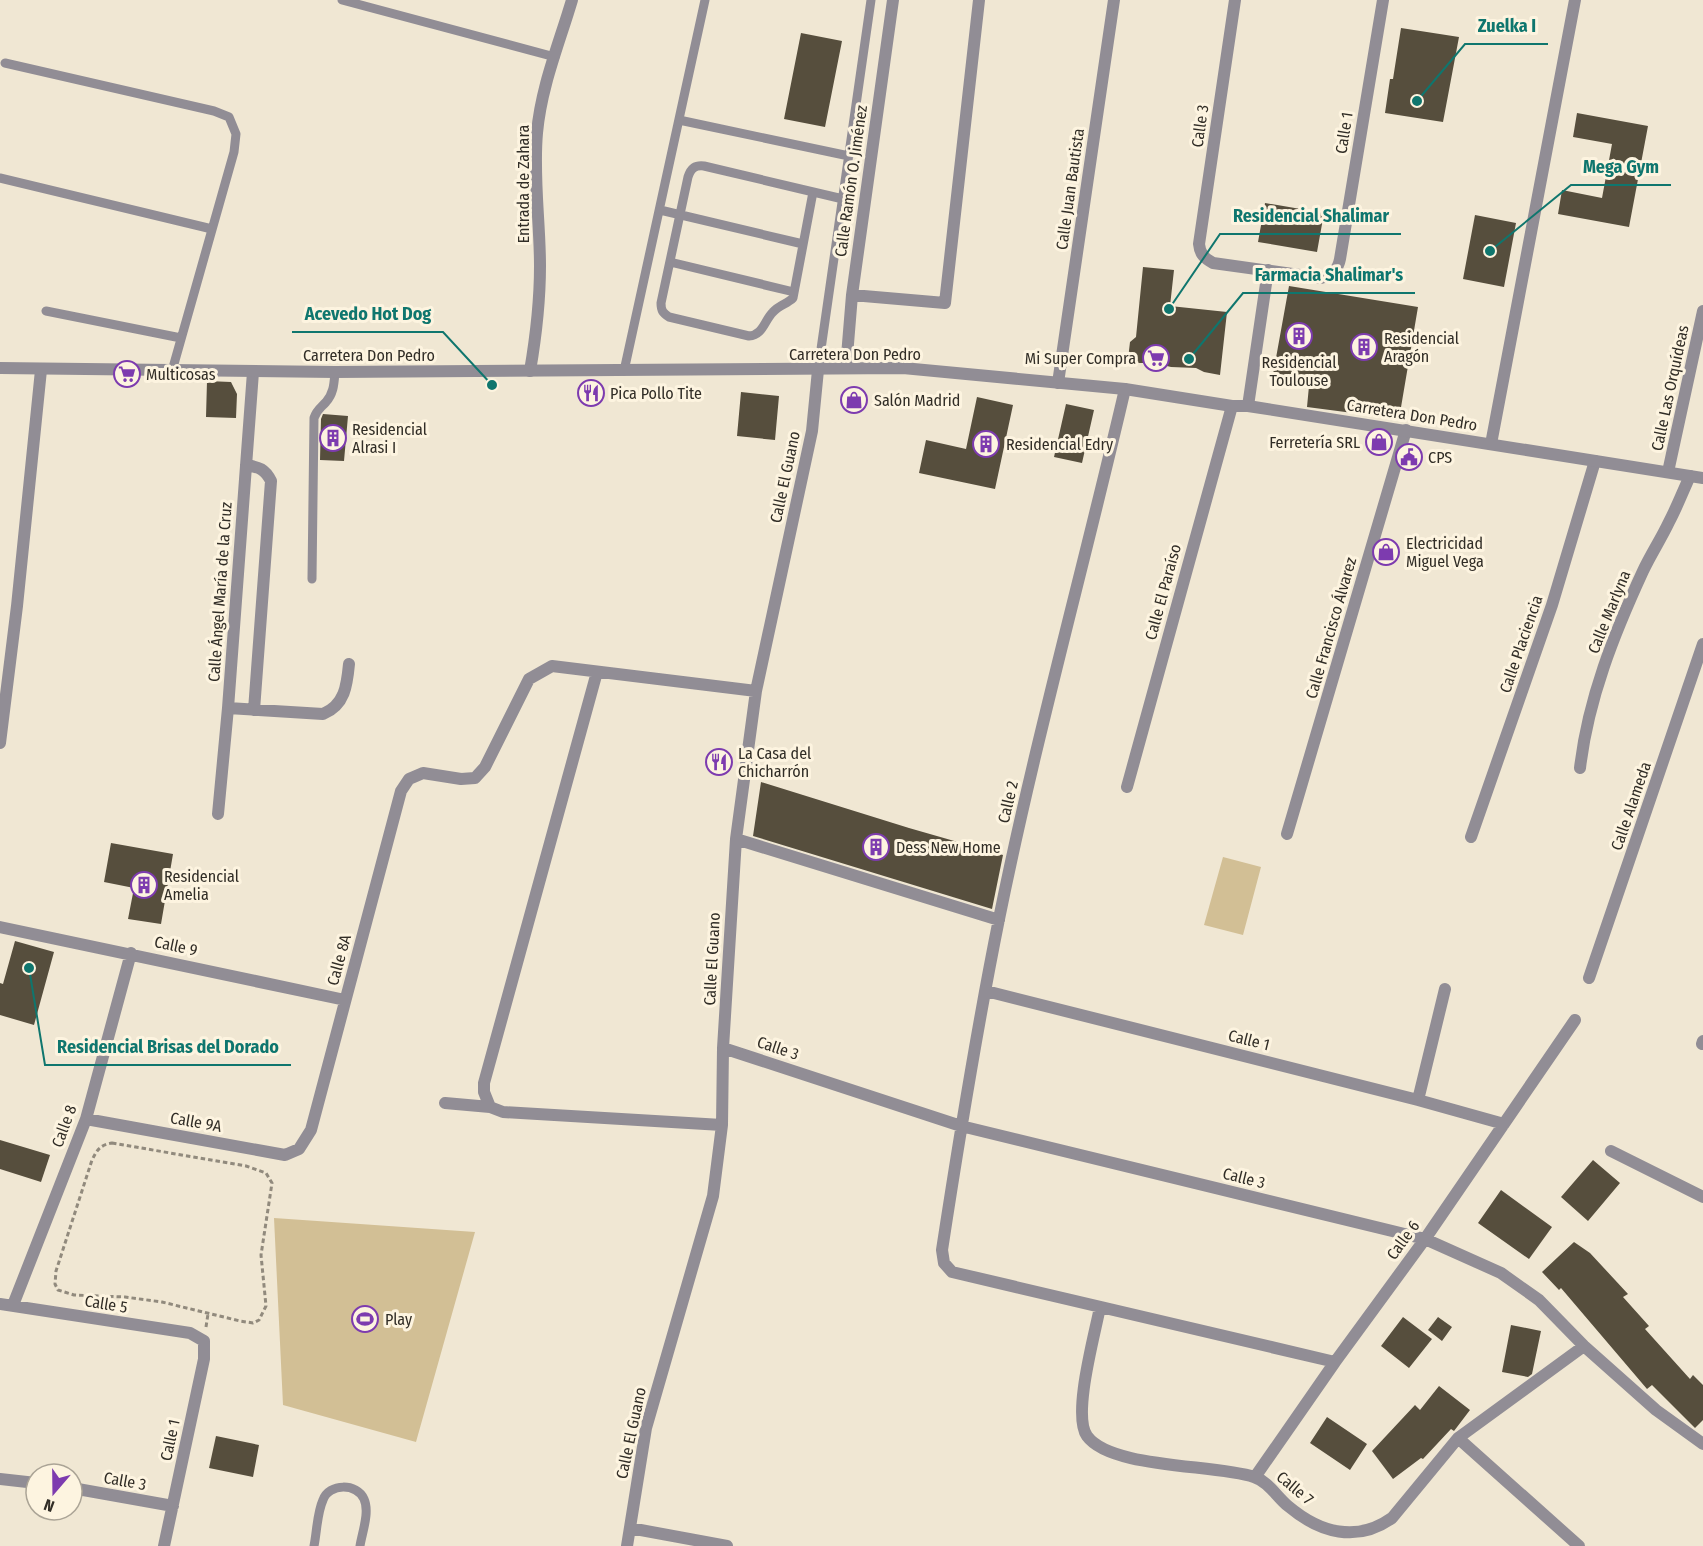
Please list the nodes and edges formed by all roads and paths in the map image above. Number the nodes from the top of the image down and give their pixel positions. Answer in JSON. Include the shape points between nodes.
{"nodes":[{"id":1,"x":342,"y":0,"type":"edge"},
{"id":2,"x":572,"y":0,"type":"edge"},
{"id":3,"x":705,"y":0,"type":"edge"},
{"id":4,"x":871,"y":0,"type":"edge"},
{"id":5,"x":893,"y":0,"type":"edge"},
{"id":6,"x":979,"y":0,"type":"edge"},
{"id":7,"x":1114,"y":0,"type":"edge"},
{"id":8,"x":1235,"y":0,"type":"edge"},
{"id":9,"x":1383,"y":0,"type":"edge"},
{"id":10,"x":1575,"y":0,"type":"edge"},
{"id":11,"x":555,"y":57,"type":"junction"},
{"id":12,"x":5,"y":63,"type":"dead end"},
{"id":13,"x":679,"y":120,"type":"junction"},
{"id":14,"x":849,"y":156,"type":"junction"},
{"id":15,"x":0,"y":178,"type":"edge"},
{"id":16,"x":813,"y":192,"type":"junction"},
{"id":17,"x":843,"y":199,"type":"junction"},
{"id":18,"x":660,"y":210,"type":"junction"},
{"id":19,"x":680,"y":214,"type":"junction"},
{"id":20,"x":212,"y":229,"type":"junction"},
{"id":21,"x":803,"y":244,"type":"junction"},
{"id":22,"x":670,"y":262,"type":"junction"},
{"id":23,"x":1268,"y":270,"type":"junction"},
{"id":24,"x":794,"y":292,"type":"junction"},
{"id":25,"x":852,"y":295,"type":"junction"},
{"id":26,"x":1703,"y":310,"type":"edge"},
{"id":27,"x":46,"y":311,"type":"dead end"},
{"id":28,"x":181,"y":338,"type":"junction"},
{"id":29,"x":0,"y":368,"type":"edge"},
{"id":30,"x":846,"y":368,"type":"junction"},
{"id":31,"x":41,"y":370,"type":"junction"},
{"id":32,"x":818,"y":370,"type":"junction"},
{"id":33,"x":172,"y":371,"type":"junction"},
{"id":34,"x":530,"y":371,"type":"junction"},
{"id":35,"x":624,"y":371,"type":"junction"},
{"id":36,"x":253,"y":372,"type":"junction"},
{"id":37,"x":335,"y":372,"type":"junction"},
{"id":38,"x":1058,"y":382,"type":"junction"},
{"id":39,"x":1125,"y":389,"type":"junction"},
{"id":40,"x":1232,"y":405,"type":"junction"},
{"id":41,"x":1248,"y":406,"type":"junction"},
{"id":42,"x":1406,"y":430,"type":"junction"},
{"id":43,"x":1491,"y":444,"type":"junction"},
{"id":44,"x":1595,"y":460,"type":"junction"},
{"id":45,"x":246,"y":465,"type":"junction"},
{"id":46,"x":1668,"y":472,"type":"junction"},
{"id":47,"x":1690,"y":476,"type":"junction"},
{"id":48,"x":1703,"y":478,"type":"edge"},
{"id":49,"x":312,"y":579,"type":"dead end"},
{"id":50,"x":1703,"y":644,"type":"edge"},
{"id":51,"x":349,"y":664,"type":"dead end"},
{"id":52,"x":597,"y":672,"type":"junction"},
{"id":53,"x":756,"y":691,"type":"junction"},
{"id":54,"x":228,"y":708,"type":"junction"},
{"id":55,"x":254,"y":710,"type":"junction"},
{"id":56,"x":0,"y":743,"type":"edge"},
{"id":57,"x":1580,"y":768,"type":"dead end"},
{"id":58,"x":1127,"y":787,"type":"dead end"},
{"id":59,"x":218,"y":814,"type":"dead end"},
{"id":60,"x":1287,"y":834,"type":"dead end"},
{"id":61,"x":1471,"y":837,"type":"dead end"},
{"id":62,"x":736,"y":839,"type":"junction"},
{"id":63,"x":999,"y":920,"type":"junction"},
{"id":64,"x":0,"y":927,"type":"edge"},
{"id":65,"x":131,"y":953,"type":"junction"},
{"id":66,"x":1589,"y":978,"type":"dead end"},
{"id":67,"x":1445,"y":989,"type":"dead end"},
{"id":68,"x":986,"y":991,"type":"junction"},
{"id":69,"x":345,"y":1000,"type":"junction"},
{"id":70,"x":1575,"y":1020,"type":"dead end"},
{"id":71,"x":723,"y":1048,"type":"junction"},
{"id":72,"x":1418,"y":1100,"type":"junction"},
{"id":73,"x":445,"y":1103,"type":"dead end"},
{"id":74,"x":490,"y":1107,"type":"junction"},
{"id":75,"x":86,"y":1119,"type":"junction"},
{"id":76,"x":1504,"y":1124,"type":"junction"},
{"id":77,"x":722,"y":1125,"type":"junction"},
{"id":78,"x":961,"y":1126,"type":"junction"},
{"id":79,"x":300,"y":1149,"type":"joint"},
{"id":80,"x":1611,"y":1151,"type":"dead end"},
{"id":81,"x":1703,"y":1197,"type":"edge"},
{"id":82,"x":1425,"y":1239,"type":"junction"},
{"id":83,"x":0,"y":1304,"type":"edge"},
{"id":84,"x":13,"y":1305,"type":"junction"},
{"id":85,"x":1100,"y":1307,"type":"junction"},
{"id":86,"x":208,"y":1314,"type":"joint"},
{"id":87,"x":204,"y":1341,"type":"joint"},
{"id":88,"x":1584,"y":1346,"type":"junction"},
{"id":89,"x":1335,"y":1362,"type":"junction"},
{"id":90,"x":1458,"y":1438,"type":"junction"},
{"id":91,"x":1703,"y":1444,"type":"edge"},
{"id":92,"x":1255,"y":1477,"type":"junction"},
{"id":93,"x":0,"y":1479,"type":"edge"},
{"id":94,"x":24,"y":1482,"type":"edge"},
{"id":95,"x":84,"y":1490,"type":"edge"},
{"id":96,"x":172,"y":1506,"type":"junction"},
{"id":97,"x":630,"y":1528,"type":"junction"},
{"id":98,"x":164,"y":1546,"type":"edge"},
{"id":99,"x":314,"y":1546,"type":"edge"},
{"id":100,"x":360,"y":1546,"type":"edge"},
{"id":101,"x":627,"y":1546,"type":"edge"},
{"id":102,"x":727,"y":1546,"type":"edge"},
{"id":103,"x":1579,"y":1546,"type":"edge"}],
"edges":[{"from":1,"to":11,"type":"lane"},
{"from":2,"to":11,"type":"street","name":"Entrada de Zahara"},
{"from":3,"to":13,"type":"lane"},
{"from":4,"to":14,"type":"lane"},
{"from":5,"to":25,"type":"street","name":"Calle Ramón O. Jiménez"},
{"from":6,"to":25,"type":"street","via":[[945,303]]},
{"from":7,"to":38,"type":"street","name":"Calle Juan Bautista"},
{"from":8,"to":23,"type":"street","name":"Calle 3","via":[[1199,244],[1202,256],[1213,263]]},
{"from":9,"to":23,"type":"street","name":"Calle 1","via":[[1335,271],[1321,278]]},
{"from":10,"to":43,"type":"street"},
{"from":11,"to":34,"type":"street","name":"Entrada de Zahara","via":[[540,106],[537,135],[539,316]]},
{"from":12,"to":20,"type":"lane","via":[[229,117],[236,134],[234,152]]},
{"from":13,"to":14,"type":"lane"},
{"from":13,"to":18,"type":"lane"},
{"from":14,"to":17,"type":"lane"},
{"from":15,"to":20,"type":"lane"},
{"from":16,"to":17,"type":"lane"},
{"from":16,"to":19,"type":"lane","via":[[697,165],[688,177]]},
{"from":16,"to":21,"type":"lane"},
{"from":17,"to":32,"type":"lane"},
{"from":18,"to":19,"type":"lane"},
{"from":18,"to":35,"type":"lane"},
{"from":19,"to":21,"type":"lane"},
{"from":19,"to":22,"type":"lane"},
{"from":20,"to":28,"type":"lane"},
{"from":21,"to":24,"type":"lane"},
{"from":22,"to":24,"type":"lane"},
{"from":22,"to":24,"type":"lane","via":[[661,309],[669,317],[755,336],[774,311],[791,301]]},
{"from":23,"to":41,"type":"street"},
{"from":25,"to":30,"type":"street","name":"Calle Ramón O. Jiménez"},
{"from":26,"to":46,"type":"street","name":"Calle Las Orquídeas"},
{"from":27,"to":28,"type":"lane"},
{"from":28,"to":33,"type":"lane"},
{"from":29,"to":31,"type":"street","name":"Carretera Don Pedro"},
{"from":30,"to":32,"type":"street","name":"Carretera Don Pedro"},
{"from":30,"to":38,"type":"street","name":"Carretera Don Pedro","via":[[903,368]]},
{"from":31,"to":33,"type":"street","name":"Carretera Don Pedro"},
{"from":31,"to":56,"type":"street"},
{"from":32,"to":35,"type":"street","name":"Carretera Don Pedro"},
{"from":32,"to":53,"type":"street","name":"Calle El Guano","via":[[812,430]]},
{"from":33,"to":36,"type":"street","name":"Carretera Don Pedro"},
{"from":34,"to":35,"type":"street","name":"Carretera Don Pedro"},
{"from":34,"to":37,"type":"street","name":"Carretera Don Pedro"},
{"from":36,"to":37,"type":"street","name":"Carretera Don Pedro"},
{"from":36,"to":45,"type":"street","name":"Calle Ángel María de la Cruz"},
{"from":37,"to":49,"type":"lane","via":[[333,392],[314,418]]},
{"from":38,"to":39,"type":"street","name":"Carretera Don Pedro"},
{"from":39,"to":40,"type":"street","name":"Carretera Don Pedro"},
{"from":39,"to":63,"type":"street","name":"Calle 2"},
{"from":40,"to":41,"type":"street","name":"Carretera Don Pedro"},
{"from":40,"to":58,"type":"street","name":"Calle El Paraíso"},
{"from":41,"to":42,"type":"street","name":"Carretera Don Pedro"},
{"from":42,"to":43,"type":"street","name":"Carretera Don Pedro"},
{"from":42,"to":60,"type":"street","name":"Calle Francisco Álvarez"},
{"from":43,"to":44,"type":"street","name":"Carretera Don Pedro"},
{"from":44,"to":46,"type":"street","name":"Carretera Don Pedro"},
{"from":44,"to":61,"type":"street","name":"Calle Placiencia","via":[[1552,605]]},
{"from":45,"to":54,"type":"street","name":"Calle Ángel María de la Cruz"},
{"from":45,"to":55,"type":"street","via":[[260,468],[271,482]]},
{"from":46,"to":47,"type":"street","name":"Carretera Don Pedro"},
{"from":47,"to":48,"type":"street","name":"Carretera Don Pedro"},
{"from":47,"to":57,"type":"street","name":"Calle Marlyna","via":[[1622,618],[1596,688]]},
{"from":50,"to":66,"type":"street","name":"Calle Alameda"},
{"from":51,"to":55,"type":"street","via":[[343,697],[330,711],[308,714]]},
{"from":52,"to":53,"type":"street"},
{"from":52,"to":69,"type":"street","name":"Calle 8A","via":[[552,666],[529,679],[485,767],[475,778],[423,773],[409,779],[401,791]]},
{"from":52,"to":74,"type":"street","via":[[483,1083]]},
{"from":53,"to":62,"type":"street","name":"Calle El Guano"},
{"from":54,"to":55,"type":"street"},
{"from":54,"to":59,"type":"street","name":"Calle Ángel María de la Cruz"},
{"from":62,"to":63,"type":"street"},
{"from":62,"to":71,"type":"street","name":"Calle El Guano"},
{"from":63,"to":68,"type":"street","name":"Calle 2"},
{"from":64,"to":65,"type":"street","name":"Calle 9"},
{"from":65,"to":69,"type":"street","name":"Calle 9"},
{"from":65,"to":75,"type":"street","name":"Calle 8"},
{"from":67,"to":72,"type":"street"},
{"from":68,"to":72,"type":"street","name":"Calle 1"},
{"from":68,"to":78,"type":"street","name":"Calle 2"},
{"from":69,"to":79,"type":"street","name":"Calle 8A","via":[[311,1130]]},
{"from":70,"to":76,"type":"street","name":"Calle 6"},
{"from":71,"to":77,"type":"street","name":"Calle El Guano"},
{"from":71,"to":78,"type":"street","name":"Calle 3"},
{"from":72,"to":76,"type":"street","name":"Calle 1"},
{"from":73,"to":74,"type":"street"},
{"from":74,"to":77,"type":"street","via":[[503,1112]]},
{"from":75,"to":79,"type":"street","name":"Calle 9A","via":[[285,1155]]},
{"from":75,"to":84,"type":"street","name":"Calle 8"},
{"from":76,"to":82,"type":"street","name":"Calle 6"},
{"from":77,"to":97,"type":"street","name":"Calle El Guano","via":[[713,1196],[646,1428]]},
{"from":78,"to":82,"type":"street","name":"Calle 3"},
{"from":78,"to":85,"type":"street","name":"Calle 2","via":[[942,1250],[944,1263],[952,1272]]},
{"from":80,"to":81,"type":"street"},
{"from":82,"to":88,"type":"street","name":"Calle 3","via":[[1501,1274],[1539,1300]]},
{"from":82,"to":89,"type":"street","name":"Calle 6"},
{"from":83,"to":84,"type":"street","name":"Calle 5"},
{"from":84,"to":87,"type":"street","name":"Calle 5","via":[[190,1333]]},
{"from":85,"to":89,"type":"street"},
{"from":85,"to":92,"type":"street","name":"Calle 7","via":[[1081,1406],[1081,1423],[1096,1446],[1177,1466]]},
{"from":86,"to":86,"type":"path","via":[[253,1323],[263,1315],[266,1306],[261,1255],[270,1177],[246,1166],[122,1143],[104,1144],[92,1160],[56,1271],[58,1290],[74,1295],[162,1302]]},
{"from":87,"to":96,"type":"street","name":"Calle 1","via":[[204,1359]]},
{"from":88,"to":90,"type":"street","name":"Calle 7"},
{"from":88,"to":91,"type":"street","name":"Calle 3","via":[[1656,1410]]},
{"from":89,"to":92,"type":"street","name":"Calle 6"},
{"from":90,"to":92,"type":"street","name":"Calle 7","via":[[1392,1518],[1363,1533],[1336,1531],[1302,1517]]},
{"from":90,"to":103,"type":"street"},
{"from":93,"to":94,"type":"street"},
{"from":95,"to":96,"type":"street","name":"Calle 3"},
{"from":96,"to":98,"type":"street","name":"Calle 1"},
{"from":97,"to":101,"type":"street","name":"Calle El Guano"},
{"from":97,"to":102,"type":"street"},
{"from":99,"to":100,"type":"lane","via":[[322,1500],[336,1487],[347,1487],[364,1498]]}]}
